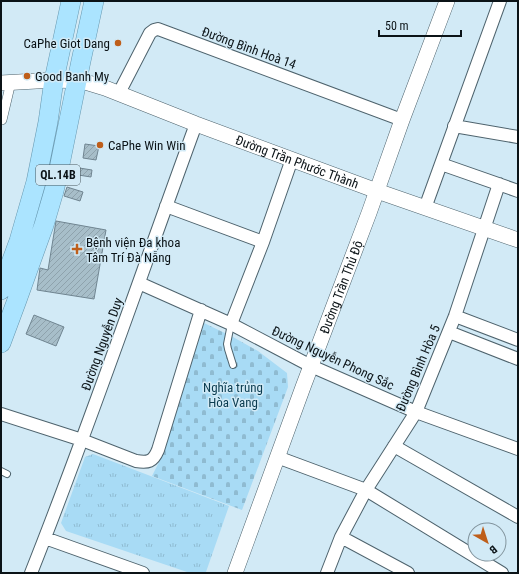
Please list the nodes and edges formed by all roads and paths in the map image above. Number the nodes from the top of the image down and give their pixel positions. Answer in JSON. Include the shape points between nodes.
{"nodes":[{"id":1,"x":71,"y":1,"type":"edge"},
{"id":2,"x":94,"y":1,"type":"edge"},
{"id":3,"x":447,"y":1,"type":"edge"},
{"id":4,"x":500,"y":1,"type":"edge"},
{"id":5,"x":54,"y":80,"type":"junction"},
{"id":6,"x":77,"y":81,"type":"junction"},
{"id":7,"x":6,"y":82,"type":"edge"},
{"id":8,"x":120,"y":93,"type":"junction"},
{"id":9,"x":2,"y":120,"type":"dead end"},
{"id":10,"x":402,"y":120,"type":"junction"},
{"id":11,"x":196,"y":124,"type":"junction"},
{"id":12,"x":454,"y":126,"type":"junction"},
{"id":13,"x":518,"y":137,"type":"edge"},
{"id":14,"x":292,"y":159,"type":"junction"},
{"id":15,"x":441,"y":164,"type":"junction"},
{"id":16,"x":499,"y":184,"type":"junction"},
{"id":17,"x":377,"y":191,"type":"junction"},
{"id":18,"x":518,"y":191,"type":"edge"},
{"id":19,"x":166,"y":206,"type":"junction"},
{"id":20,"x":425,"y":208,"type":"junction"},
{"id":21,"x":484,"y":228,"type":"junction"},
{"id":22,"x":518,"y":240,"type":"edge"},
{"id":23,"x":263,"y":242,"type":"junction"},
{"id":24,"x":139,"y":283,"type":"junction"},
{"id":25,"x":1,"y":290,"type":"edge"},
{"id":26,"x":201,"y":310,"type":"junction"},
{"id":27,"x":454,"y":316,"type":"junction"},
{"id":28,"x":231,"y":324,"type":"junction"},
{"id":29,"x":449,"y":332,"type":"junction"},
{"id":30,"x":518,"y":340,"type":"edge"},
{"id":31,"x":1,"y":343,"type":"edge"},
{"id":32,"x":518,"y":359,"type":"edge"},
{"id":33,"x":233,"y":365,"type":"dead end"},
{"id":34,"x":311,"y":366,"type":"junction"},
{"id":35,"x":416,"y":412,"type":"junction"},
{"id":36,"x":1,"y":414,"type":"edge"},
{"id":37,"x":82,"y":440,"type":"junction"},
{"id":38,"x":394,"y":446,"type":"junction"},
{"id":39,"x":518,"y":449,"type":"edge"},
{"id":40,"x":277,"y":457,"type":"junction"},
{"id":41,"x":366,"y":490,"type":"junction"},
{"id":42,"x":518,"y":517,"type":"edge"},
{"id":43,"x":341,"y":537,"type":"junction"},
{"id":44,"x":45,"y":538,"type":"junction"},
{"id":45,"x":31,"y":573,"type":"edge"},
{"id":46,"x":143,"y":573,"type":"edge"},
{"id":47,"x":235,"y":573,"type":"edge"},
{"id":48,"x":327,"y":573,"type":"edge"},
{"id":49,"x":408,"y":573,"type":"edge"},
{"id":50,"x":502,"y":573,"type":"edge"}],
"edges":[{"from":1,"to":5,"type":"highway","number":"QL.14B"},
{"from":2,"to":6,"type":"highway","number":"QL.14B"},
{"from":3,"to":10,"type":"street","name":"Đường Trần Thủ Độ"},
{"from":4,"to":12,"type":"street"},
{"from":5,"to":6,"type":"street","name":"Đường Trần Phước Thành"},
{"from":5,"to":7,"type":"street","name":"Đường Trần Phước Thành"},
{"from":5,"to":25,"type":"highway","number":"QL.14B","via":[[36,182],[19,241]]},
{"from":6,"to":8,"type":"street","name":"Đường Trần Phước Thành"},
{"from":6,"to":31,"type":"highway","number":"QL.14B","via":[[60,169],[50,205]]},
{"from":7,"to":9,"type":"street"},
{"from":8,"to":10,"type":"street","name":"Đường Bình Hoà 14","via":[[150,33],[158,29]]},
{"from":8,"to":11,"type":"street","name":"Đường Trần Phước Thành"},
{"from":10,"to":17,"type":"street","name":"Đường Trần Thủ Độ"},
{"from":11,"to":14,"type":"street","name":"Đường Trần Phước Thành"},
{"from":11,"to":19,"type":"street","name":"Đường Nguyễn Duy"},
{"from":12,"to":13,"type":"street"},
{"from":12,"to":15,"type":"street"},
{"from":14,"to":17,"type":"street","name":"Đường Trần Phước Thành"},
{"from":14,"to":23,"type":"street"},
{"from":15,"to":16,"type":"street"},
{"from":15,"to":20,"type":"street"},
{"from":16,"to":18,"type":"street"},
{"from":16,"to":21,"type":"street","name":"Đường Bình Hòa 5"},
{"from":17,"to":20,"type":"street","name":"Đường Trần Phước Thành"},
{"from":17,"to":34,"type":"street","name":"Đường Trần Thủ Độ"},
{"from":19,"to":23,"type":"street"},
{"from":19,"to":24,"type":"street","name":"Đường Nguyễn Duy"},
{"from":20,"to":21,"type":"street","name":"Đường Trần Phước Thành"},
{"from":21,"to":22,"type":"street","name":"Đường Trần Phước Thành"},
{"from":21,"to":27,"type":"street","name":"Đường Bình Hòa 5"},
{"from":23,"to":28,"type":"street"},
{"from":24,"to":26,"type":"street","name":"Đường Nguyễn Phong Sắc"},
{"from":24,"to":37,"type":"street","name":"Đường Nguyễn Duy"},
{"from":26,"to":28,"type":"street","name":"Đường Nguyễn Phong Sắc"},
{"from":26,"to":37,"type":"street","via":[[155,456],[150,461],[143,462]]},
{"from":27,"to":29,"type":"street","name":"Đường Bình Hòa 5"},
{"from":27,"to":30,"type":"street"},
{"from":28,"to":33,"type":"lane","via":[[228,349]]},
{"from":28,"to":34,"type":"street","name":"Đường Nguyễn Phong Sắc"},
{"from":29,"to":32,"type":"street"},
{"from":29,"to":35,"type":"street","name":"Đường Bình Hòa 5"},
{"from":34,"to":35,"type":"street","name":"Đường Nguyễn Phong Sắc"},
{"from":34,"to":40,"type":"street","name":"Đường Trần Thủ Độ"},
{"from":35,"to":38,"type":"street","name":"Đường Bình Hòa 5"},
{"from":35,"to":39,"type":"street","name":"Đường Nguyễn Phong Sắc"},
{"from":36,"to":37,"type":"street"},
{"from":37,"to":44,"type":"street","name":"Đường Nguyễn Duy"},
{"from":38,"to":41,"type":"street","name":"Đường Bình Hòa 5"},
{"from":38,"to":42,"type":"street"},
{"from":40,"to":41,"type":"street"},
{"from":40,"to":47,"type":"street","name":"Đường Trần Thủ Độ"},
{"from":41,"to":43,"type":"street","name":"Đường Bình Hòa 5"},
{"from":41,"to":50,"type":"street"},
{"from":43,"to":48,"type":"street","name":"Đường Bình Hòa 5"},
{"from":43,"to":49,"type":"street"},
{"from":44,"to":45,"type":"street","name":"Đường Nguyễn Duy"},
{"from":44,"to":46,"type":"street"}]}
